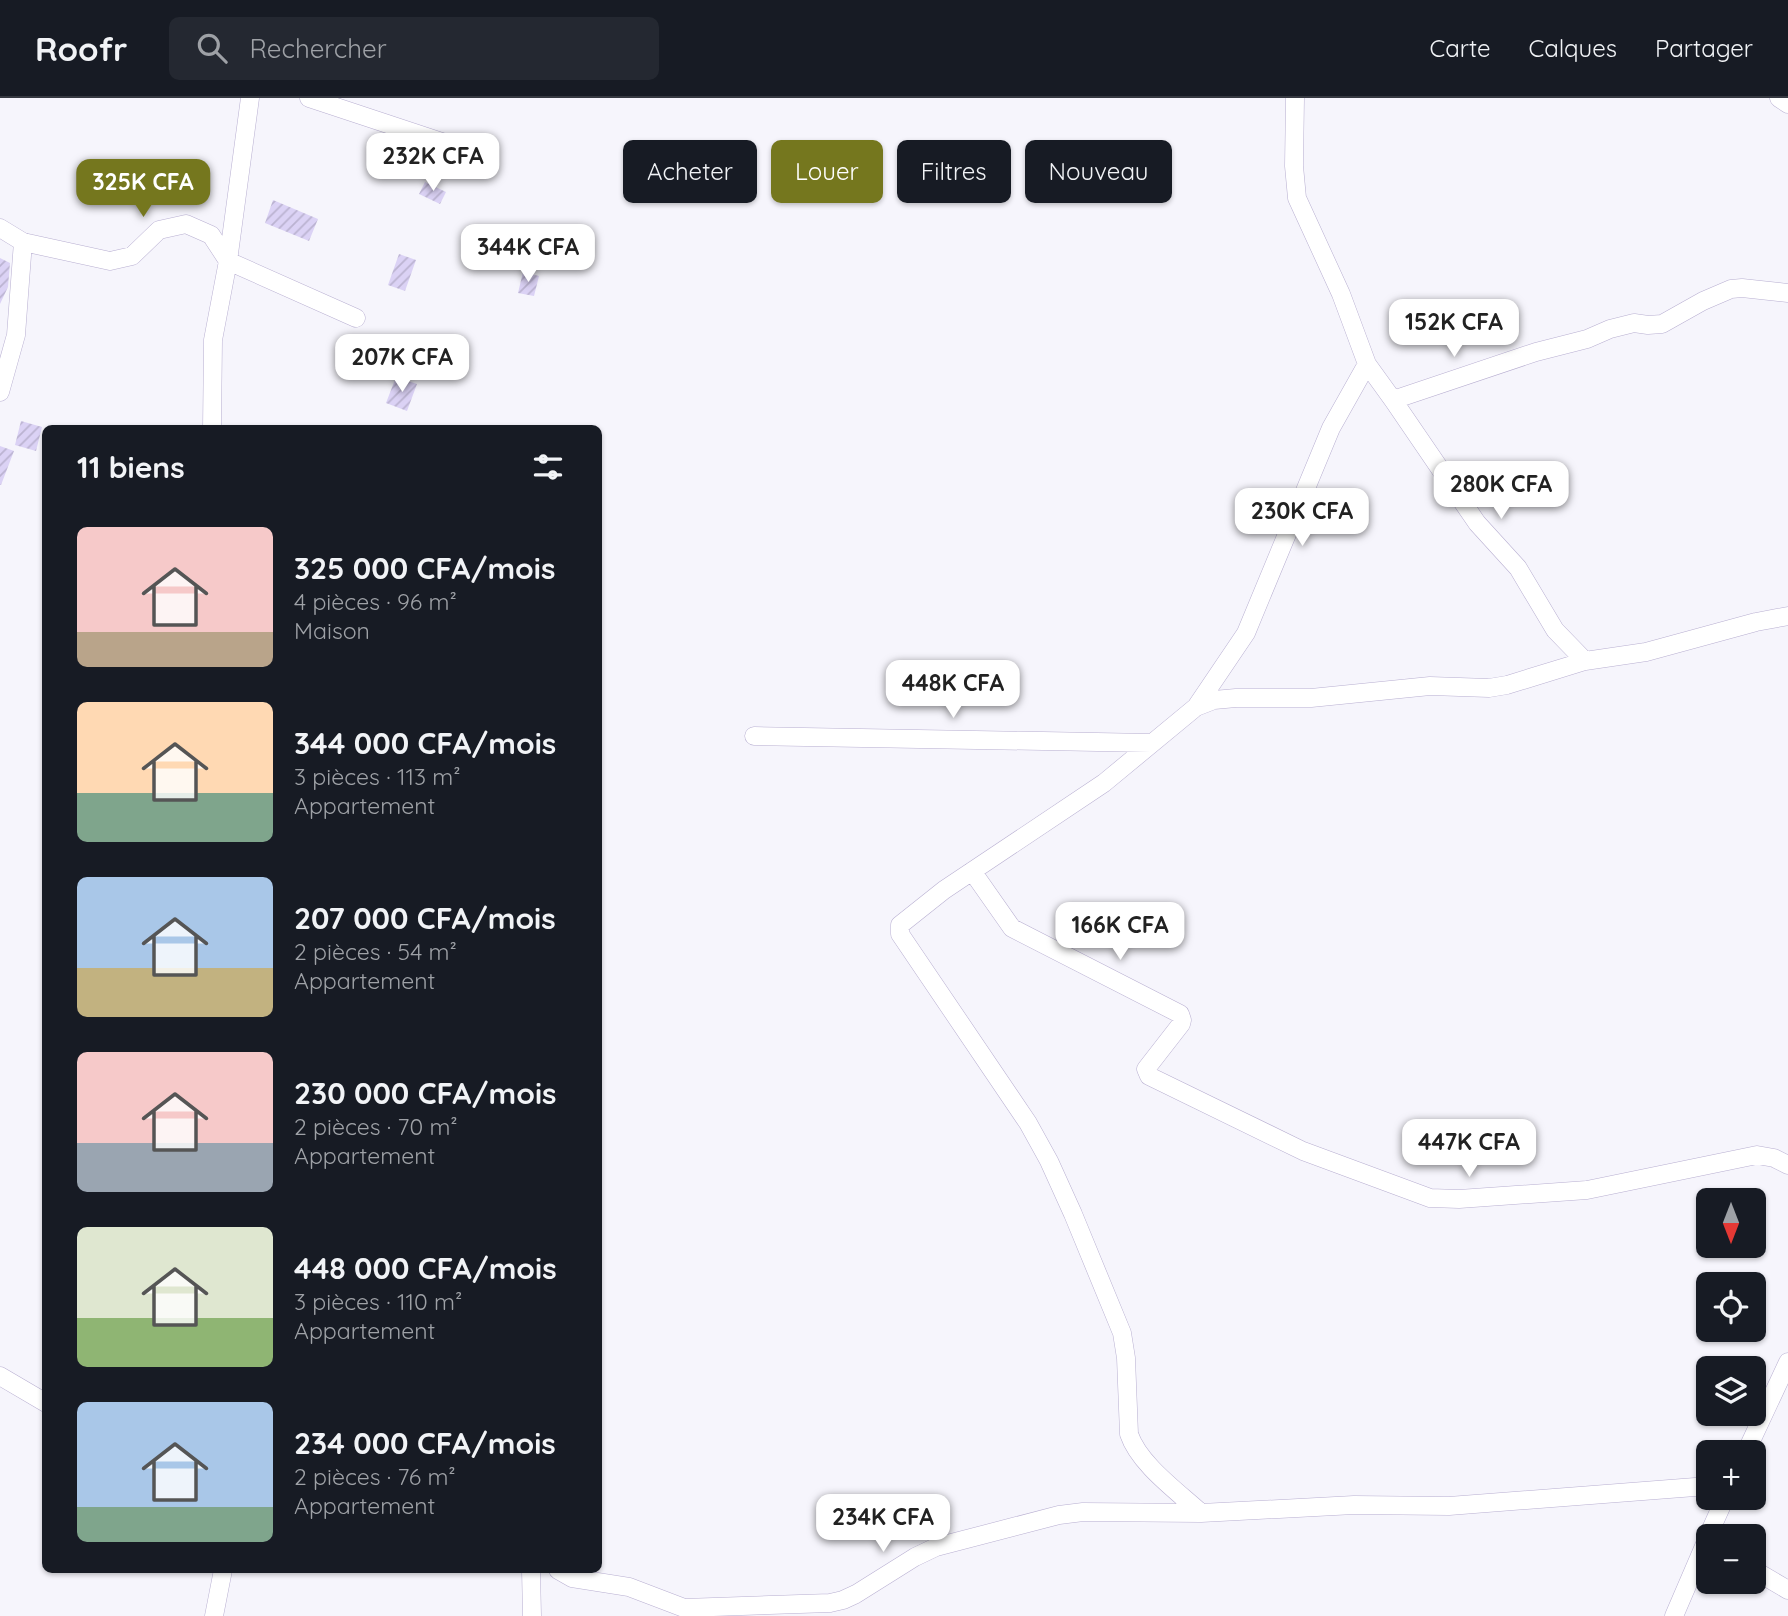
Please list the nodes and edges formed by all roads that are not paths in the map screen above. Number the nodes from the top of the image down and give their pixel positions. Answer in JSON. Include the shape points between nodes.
{"nodes":[{"id":1,"x":250,"y":98,"type":"edge"},
{"id":2,"x":309,"y":98,"type":"edge"},
{"id":3,"x":1295,"y":98,"type":"edge"},
{"id":4,"x":1779,"y":98,"type":"edge"},
{"id":5,"x":1788,"y":104,"type":"edge"},
{"id":6,"x":448,"y":144,"type":"dead end"},
{"id":7,"x":0,"y":228,"type":"edge"},
{"id":8,"x":23,"y":242,"type":"junction"},
{"id":9,"x":228,"y":261,"type":"junction"},
{"id":10,"x":1788,"y":293,"type":"edge"},
{"id":11,"x":356,"y":318,"type":"dead end"},
{"id":12,"x":1367,"y":364,"type":"junction"},
{"id":13,"x":0,"y":392,"type":"edge"},
{"id":14,"x":1393,"y":400,"type":"junction"},
{"id":15,"x":212,"y":425,"type":"edge"},
{"id":16,"x":1788,"y":616,"type":"edge"},
{"id":17,"x":1585,"y":661,"type":"junction"},
{"id":18,"x":1196,"y":707,"type":"junction"},
{"id":19,"x":754,"y":736,"type":"dead end"},
{"id":20,"x":1151,"y":743,"type":"junction"},
{"id":21,"x":972,"y":871,"type":"junction"},
{"id":22,"x":1788,"y":1165,"type":"edge"},
{"id":23,"x":1788,"y":1362,"type":"edge"},
{"id":24,"x":0,"y":1376,"type":"edge"},
{"id":25,"x":42,"y":1402,"type":"edge"},
{"id":26,"x":1752,"y":1440,"type":"edge"},
{"id":27,"x":1696,"y":1487,"type":"edge"},
{"id":28,"x":1201,"y":1513,"type":"junction"},
{"id":29,"x":1696,"y":1565,"type":"edge"},
{"id":30,"x":222,"y":1573,"type":"edge"},
{"id":31,"x":531,"y":1573,"type":"edge"},
{"id":32,"x":563,"y":1573,"type":"edge"},
{"id":33,"x":1766,"y":1577,"type":"edge"},
{"id":34,"x":1788,"y":1590,"type":"edge"},
{"id":35,"x":214,"y":1616,"type":"edge"},
{"id":36,"x":532,"y":1616,"type":"edge"},
{"id":37,"x":1674,"y":1616,"type":"edge"}],
"edges":[{"from":1,"to":9,"type":"street"},
{"from":2,"to":6,"type":"street"},
{"from":3,"to":12,"type":"street","via":[[1297,198]]},
{"from":4,"to":5,"type":"street"},
{"from":7,"to":8,"type":"street"},
{"from":8,"to":9,"type":"street","via":[[110,261],[132,256],[159,230],[186,224],[211,236]]},
{"from":8,"to":13,"type":"street","via":[[16,335]]},
{"from":9,"to":11,"type":"street"},
{"from":9,"to":15,"type":"street","via":[[213,340]]},
{"from":10,"to":14,"type":"street","via":[[1731,289],[1662,324],[1634,323],[1611,329]]},
{"from":12,"to":14,"type":"street"},
{"from":12,"to":18,"type":"street","via":[[1331,428],[1247,633]]},
{"from":14,"to":17,"type":"street","via":[[1477,523],[1518,568],[1555,630]]},
{"from":16,"to":17,"type":"street","via":[[1646,652]]},
{"from":17,"to":18,"type":"street","via":[[1489,688],[1236,698]]},
{"from":18,"to":20,"type":"street"},
{"from":19,"to":20,"type":"street"},
{"from":20,"to":21,"type":"street","via":[[1089,794]]},
{"from":21,"to":22,"type":"street","via":[[1012,928],[1180,1014],[1181,1024],[1146,1069],[1149,1076],[1303,1151],[1411,1192],[1447,1199],[1587,1190],[1757,1156]]},
{"from":21,"to":28,"type":"street","via":[[901,925],[900,934],[1049,1161],[1122,1333],[1132,1444]]},
{"from":23,"to":26,"type":"street"},
{"from":24,"to":25,"type":"street"},
{"from":27,"to":28,"type":"street","via":[[1436,1506]]},
{"from":28,"to":32,"type":"street","via":[[1059,1515],[936,1547],[856,1594],[830,1603],[684,1608],[629,1587]]},
{"from":29,"to":37,"type":"street"},
{"from":30,"to":35,"type":"street"},
{"from":31,"to":36,"type":"street"},
{"from":33,"to":34,"type":"street"}]}
